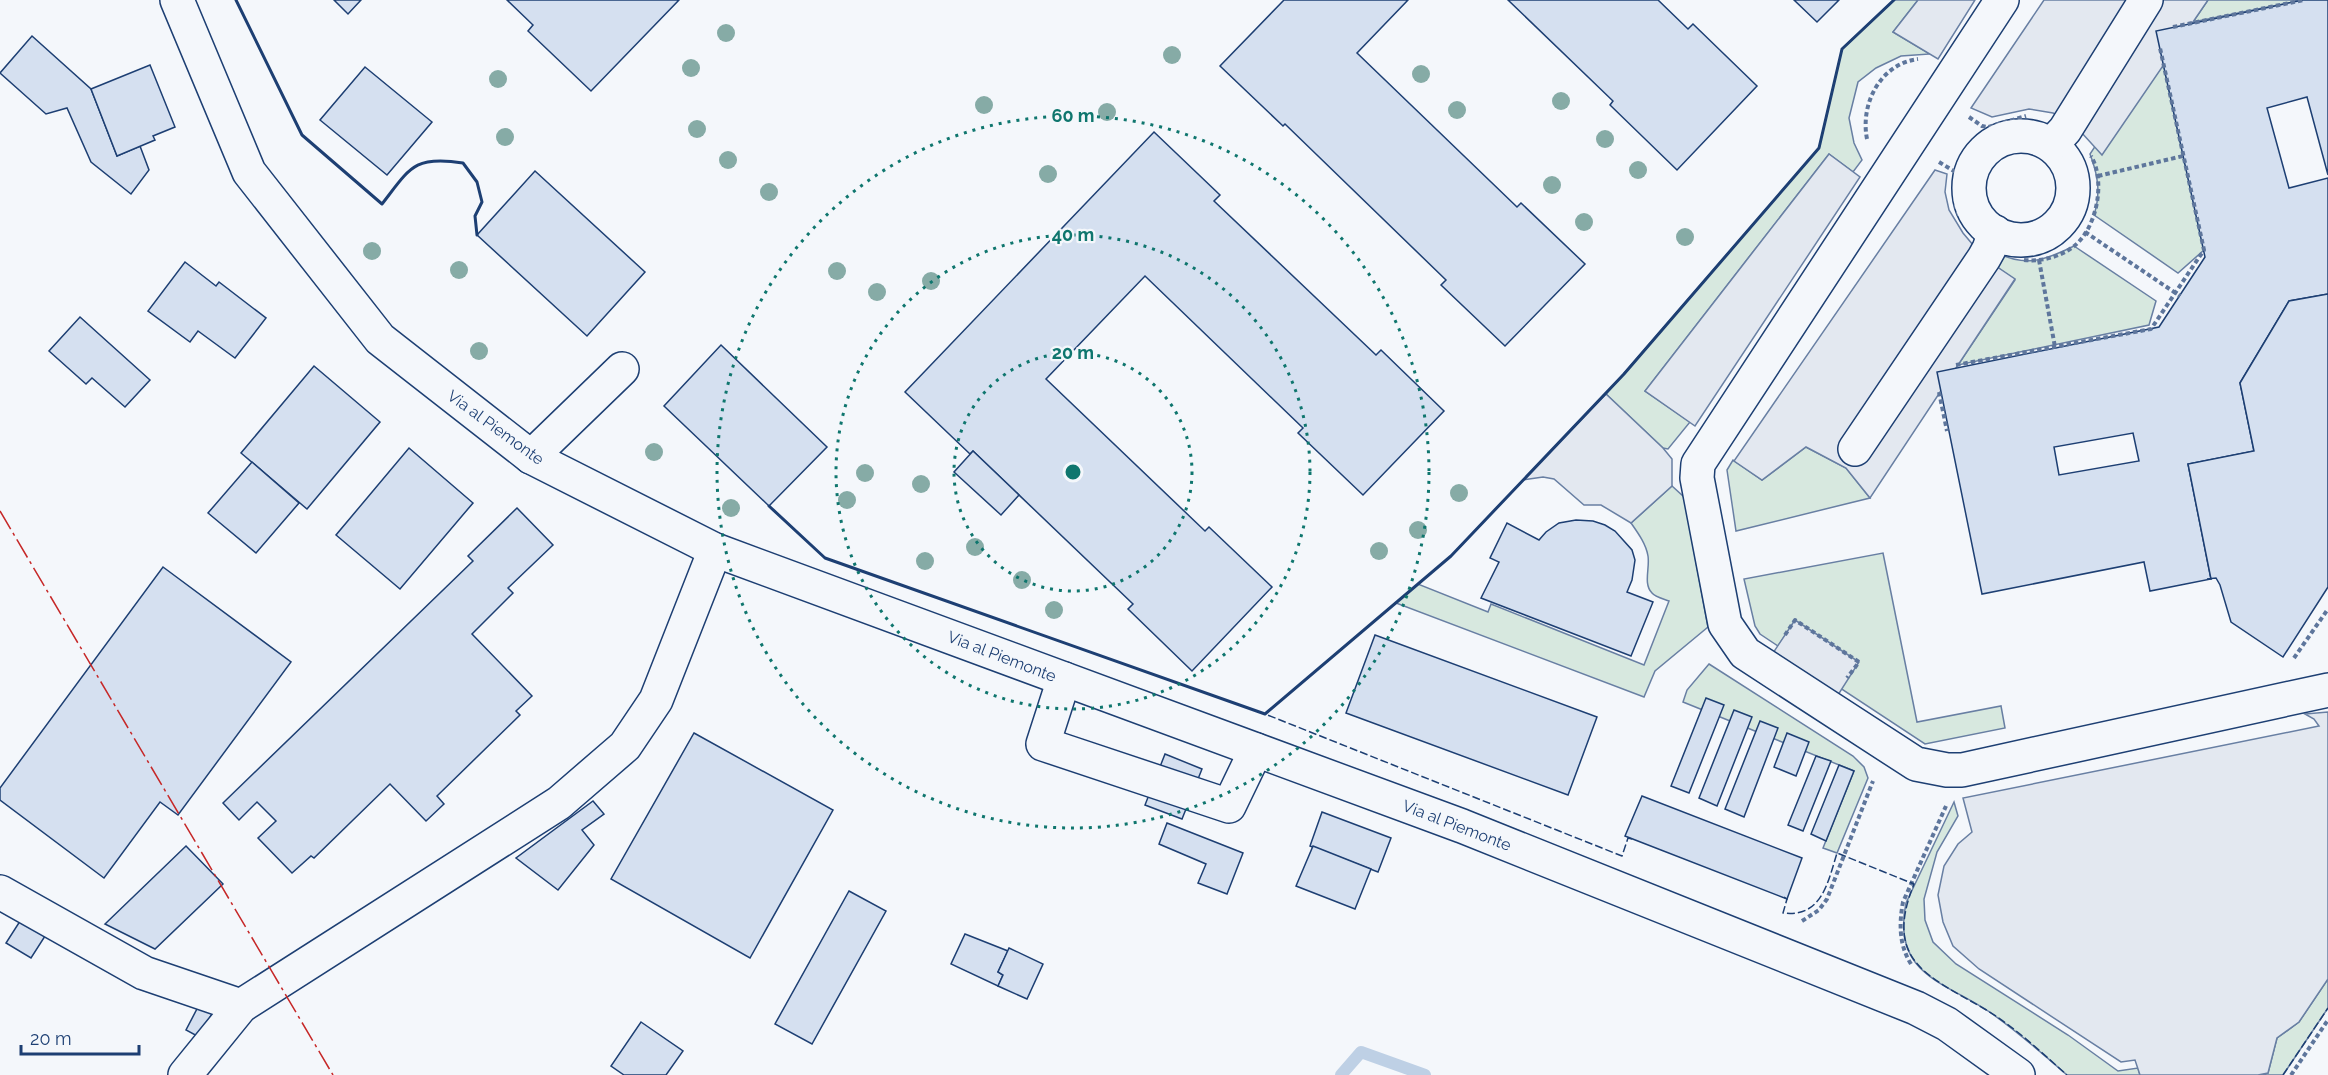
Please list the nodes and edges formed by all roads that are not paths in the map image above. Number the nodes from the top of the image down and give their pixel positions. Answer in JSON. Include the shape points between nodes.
{"nodes":[{"id":1,"x":177,"y":0,"type":"edge"},
{"id":2,"x":2002,"y":0,"type":"edge"},
{"id":3,"x":2146,"y":0,"type":"edge"},
{"id":4,"x":2058,"y":137,"type":"junction"},
{"id":5,"x":1992,"y":241,"type":"junction"},
{"id":6,"x":622,"y":369,"type":"dead end"},
{"id":7,"x":1855,"y":449,"type":"dead end"},
{"id":8,"x":531,"y":457,"type":"junction"},
{"id":9,"x":715,"y":550,"type":"junction"},
{"id":10,"x":1064,"y":679,"type":"junction"},
{"id":11,"x":2328,"y":690,"type":"edge"},
{"id":12,"x":1256,"y":750,"type":"junction"},
{"id":13,"x":0,"y":892,"type":"edge"},
{"id":14,"x":241,"y":1006,"type":"junction"},
{"id":15,"x":185,"y":1075,"type":"edge"},
{"id":16,"x":2018,"y":1075,"type":"edge"}],
"edges":[{"from":1,"to":8,"type":"main road","name":"Via al Piemonte","via":[[249,172],[380,339]]},
{"from":2,"to":11,"type":"main road","via":[[1698,464],[1697,478],[1725,624],[1754,660],[1916,764],[1947,770],[1974,768]]},
{"from":3,"to":4,"type":"main road"},
{"from":4,"to":5,"type":"main road","via":[[2072,170],[2074,201],[2057,229],[2030,241]]},
{"from":4,"to":5,"type":"main road","via":[[2023,135],[1992,143],[1974,162],[1968,192]]},
{"from":5,"to":7,"type":"main road"},
{"from":6,"to":8,"type":"main road"},
{"from":8,"to":9,"type":"main road","name":"Via al Piemonte"},
{"from":9,"to":10,"type":"main road","name":"Via al Piemonte"},
{"from":9,"to":14,"type":"main road","via":[[656,700],[625,746],[559,803]]},
{"from":10,"to":12,"type":"main road","name":"Via al Piemonte"},
{"from":10,"to":12,"type":"main road","via":[[1043,744],[1229,806]]},
{"from":12,"to":16,"type":"main road","name":"Via al Piemonte","via":[[1462,826],[1916,1008],[1947,1024]]},
{"from":13,"to":14,"type":"main road","via":[[144,973]]},
{"from":14,"to":15,"type":"main road"}]}
